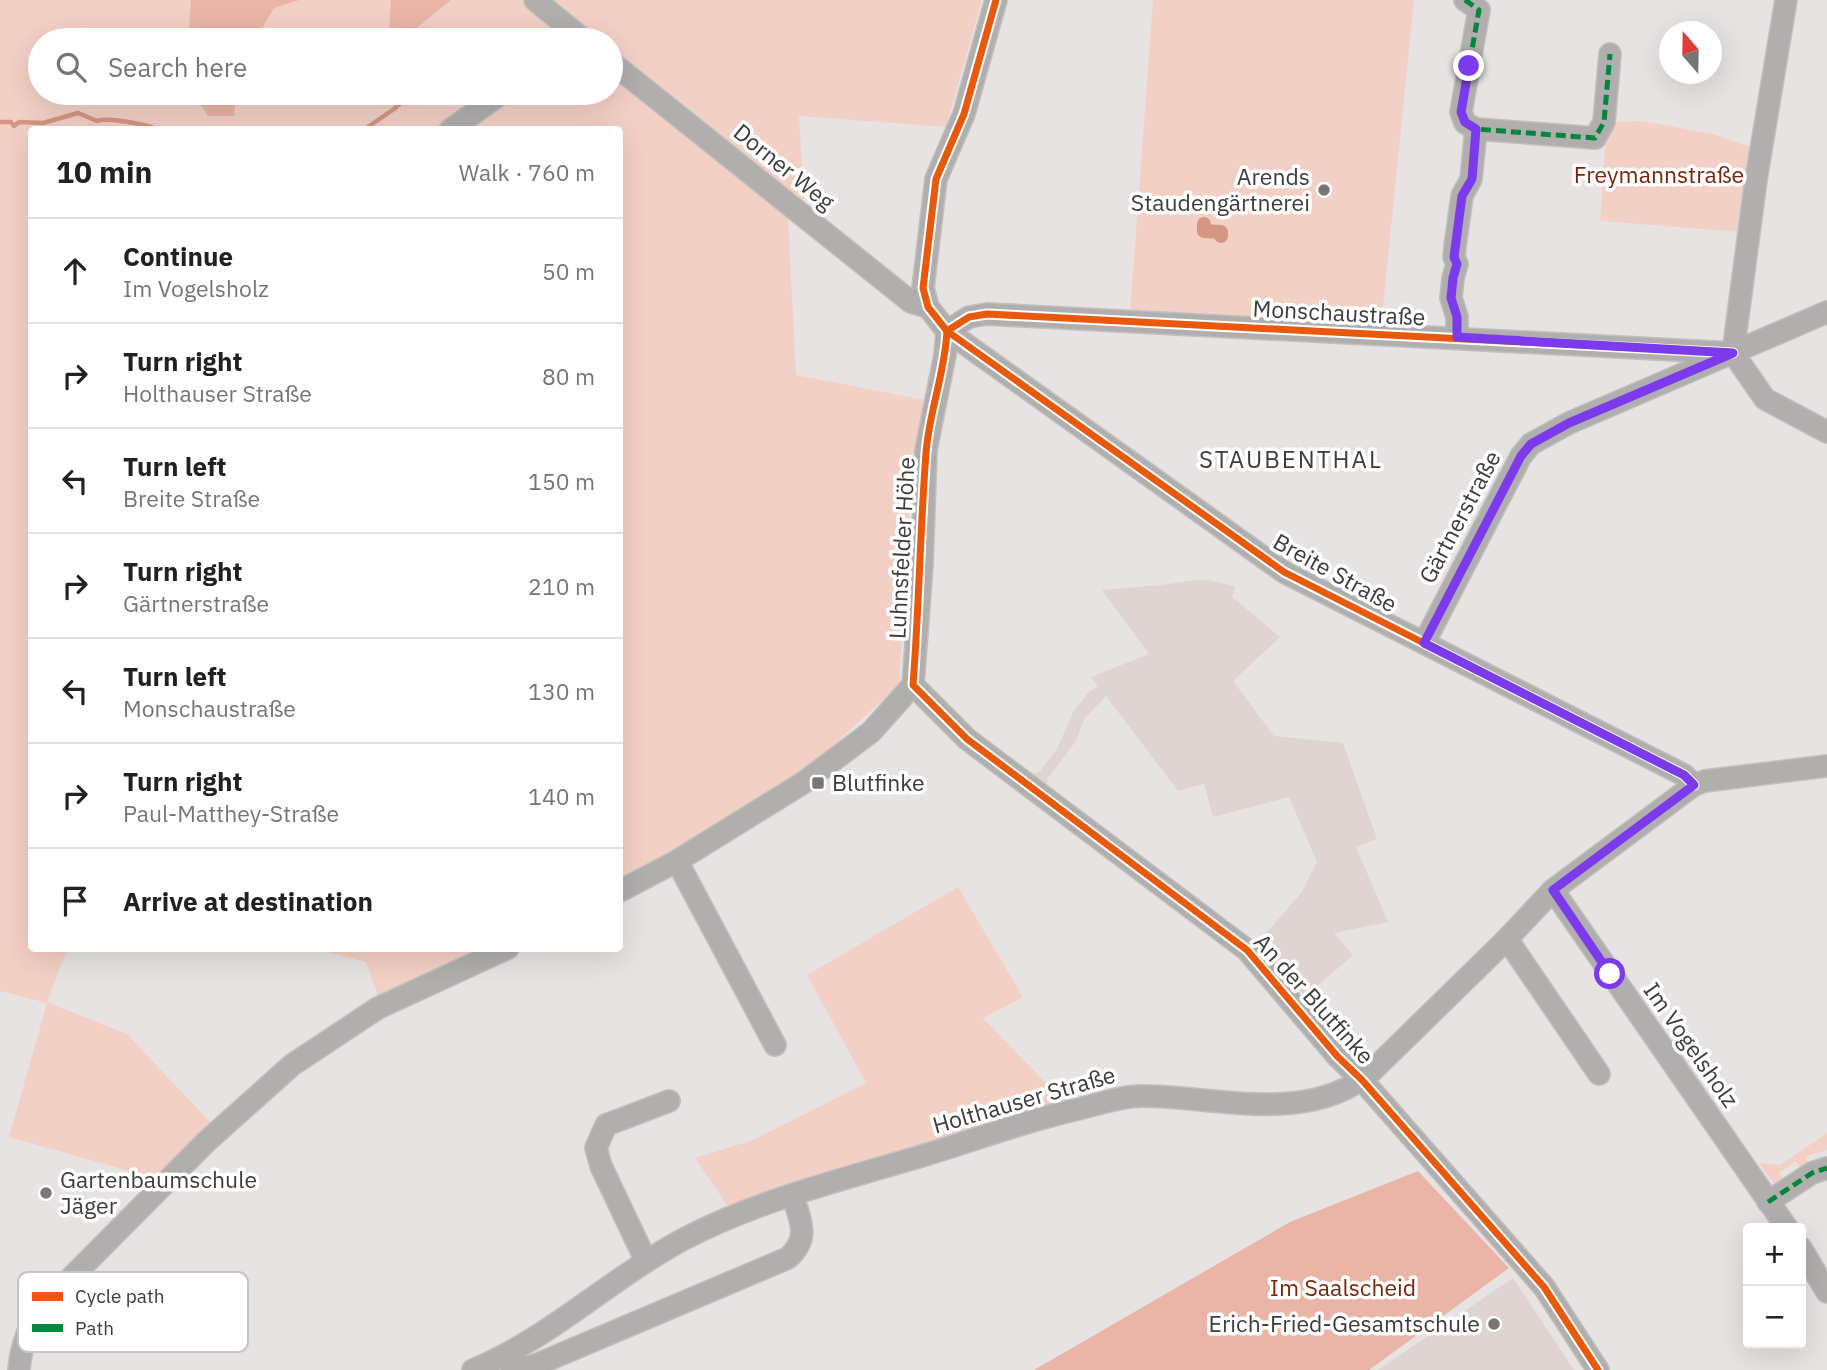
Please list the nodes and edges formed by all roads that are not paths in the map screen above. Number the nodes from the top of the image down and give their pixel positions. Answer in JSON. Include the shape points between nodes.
{"nodes":[{"id":1,"x":535,"y":0,"type":"edge"},
{"id":2,"x":996,"y":0,"type":"edge"},
{"id":3,"x":1465,"y":0,"type":"edge"},
{"id":4,"x":1786,"y":0,"type":"edge"},
{"id":5,"x":568,"y":28,"type":"edge"},
{"id":6,"x":1610,"y":54,"type":"dead end"},
{"id":7,"x":623,"y":72,"type":"edge"},
{"id":8,"x":485,"y":105,"type":"edge"},
{"id":9,"x":456,"y":126,"type":"edge"},
{"id":10,"x":1476,"y":129,"type":"junction"},
{"id":11,"x":928,"y":307,"type":"junction"},
{"id":12,"x":1827,"y":312,"type":"edge"},
{"id":13,"x":947,"y":331,"type":"junction"},
{"id":14,"x":1457,"y":337,"type":"junction"},
{"id":15,"x":1733,"y":353,"type":"junction"},
{"id":16,"x":1827,"y":432,"type":"edge"},
{"id":17,"x":1424,"y":643,"type":"junction"},
{"id":18,"x":913,"y":685,"type":"junction"},
{"id":19,"x":1827,"y":766,"type":"edge"},
{"id":20,"x":1700,"y":783,"type":"junction"},
{"id":21,"x":677,"y":861,"type":"junction"},
{"id":22,"x":623,"y":889,"type":"edge"},
{"id":23,"x":1553,"y":890,"type":"junction"},
{"id":24,"x":1507,"y":939,"type":"junction"},
{"id":25,"x":499,"y":952,"type":"edge"},
{"id":26,"x":775,"y":1045,"type":"dead end"},
{"id":27,"x":1599,"y":1074,"type":"dead end"},
{"id":28,"x":1362,"y":1080,"type":"junction"},
{"id":29,"x":669,"y":1101,"type":"dead end"},
{"id":30,"x":1827,"y":1168,"type":"edge"},
{"id":31,"x":793,"y":1196,"type":"junction"},
{"id":32,"x":1768,"y":1202,"type":"junction"},
{"id":33,"x":1783,"y":1223,"type":"edge"},
{"id":34,"x":1806,"y":1256,"type":"edge"},
{"id":35,"x":646,"y":1261,"type":"junction"},
{"id":36,"x":77,"y":1272,"type":"edge"},
{"id":37,"x":1827,"y":1292,"type":"edge"},
{"id":38,"x":21,"y":1352,"type":"edge"},
{"id":39,"x":502,"y":1358,"type":"junction"},
{"id":40,"x":19,"y":1370,"type":"edge"},
{"id":41,"x":473,"y":1370,"type":"edge"},
{"id":42,"x":1598,"y":1370,"type":"edge"}],
"edges":[{"from":1,"to":5,"type":"street"},
{"from":2,"to":11,"type":"street","via":[[964,114],[936,179],[923,288]]},
{"from":3,"to":10,"type":"street","via":[[1479,10],[1461,112],[1465,122]]},
{"from":4,"to":15,"type":"street"},
{"from":6,"to":10,"type":"street","via":[[1604,122],[1595,138]]},
{"from":7,"to":11,"type":"street","name":"Dorner Weg","via":[[911,302]]},
{"from":8,"to":9,"type":"street"},
{"from":10,"to":14,"type":"street","via":[[1472,179],[1462,196],[1454,257],[1457,264],[1451,298]]},
{"from":11,"to":13,"type":"street","name":"Breite Straße"},
{"from":12,"to":15,"type":"street","name":"Gärtnerstraße"},
{"from":13,"to":14,"type":"street","name":"Monschaustraße","via":[[969,317],[987,314]]},
{"from":13,"to":17,"type":"street","name":"Breite Straße","via":[[1284,572]]},
{"from":13,"to":18,"type":"street","name":"Luhnsfelder Höhe","via":[[926,450]]},
{"from":14,"to":15,"type":"street","name":"Monschaustraße"},
{"from":15,"to":16,"type":"street","via":[[1765,399]]},
{"from":15,"to":17,"type":"street","name":"Gärtnerstraße","via":[[1569,423],[1531,444]]},
{"from":17,"to":20,"type":"street","name":"Breite Straße"},
{"from":18,"to":21,"type":"street","via":[[843,754]]},
{"from":18,"to":28,"type":"street","name":"An der Blutfinke","via":[[967,739],[1247,950]]},
{"from":19,"to":20,"type":"street"},
{"from":20,"to":23,"type":"street","name":"Holthauser Straße"},
{"from":21,"to":22,"type":"street"},
{"from":21,"to":26,"type":"street"},
{"from":23,"to":24,"type":"street","name":"Holthauser Straße"},
{"from":23,"to":32,"type":"street","name":"Im Vogelsholz"},
{"from":24,"to":27,"type":"street"},
{"from":24,"to":28,"type":"street","name":"Holthauser Straße"},
{"from":25,"to":36,"type":"street","via":[[378,1008],[292,1065],[197,1151]]},
{"from":28,"to":31,"type":"street","name":"Holthauser Straße","via":[[1310,1101],[1280,1104],[1139,1096],[1061,1113]]},
{"from":28,"to":42,"type":"street","name":"An der Blutfinke","via":[[1544,1287]]},
{"from":29,"to":35,"type":"street","via":[[606,1125],[596,1148]]},
{"from":30,"to":32,"type":"street"},
{"from":31,"to":35,"type":"street","name":"Holthauser Straße","via":[[734,1214]]},
{"from":31,"to":39,"type":"street","via":[[803,1239],[789,1258],[531,1367],[515,1366]]},
{"from":32,"to":33,"type":"street","name":"Im Vogelsholz"},
{"from":34,"to":37,"type":"street"},
{"from":35,"to":39,"type":"street","name":"Holthauser Straße"},
{"from":38,"to":40,"type":"street"},
{"from":39,"to":41,"type":"street","name":"Holthauser Straße"}]}
